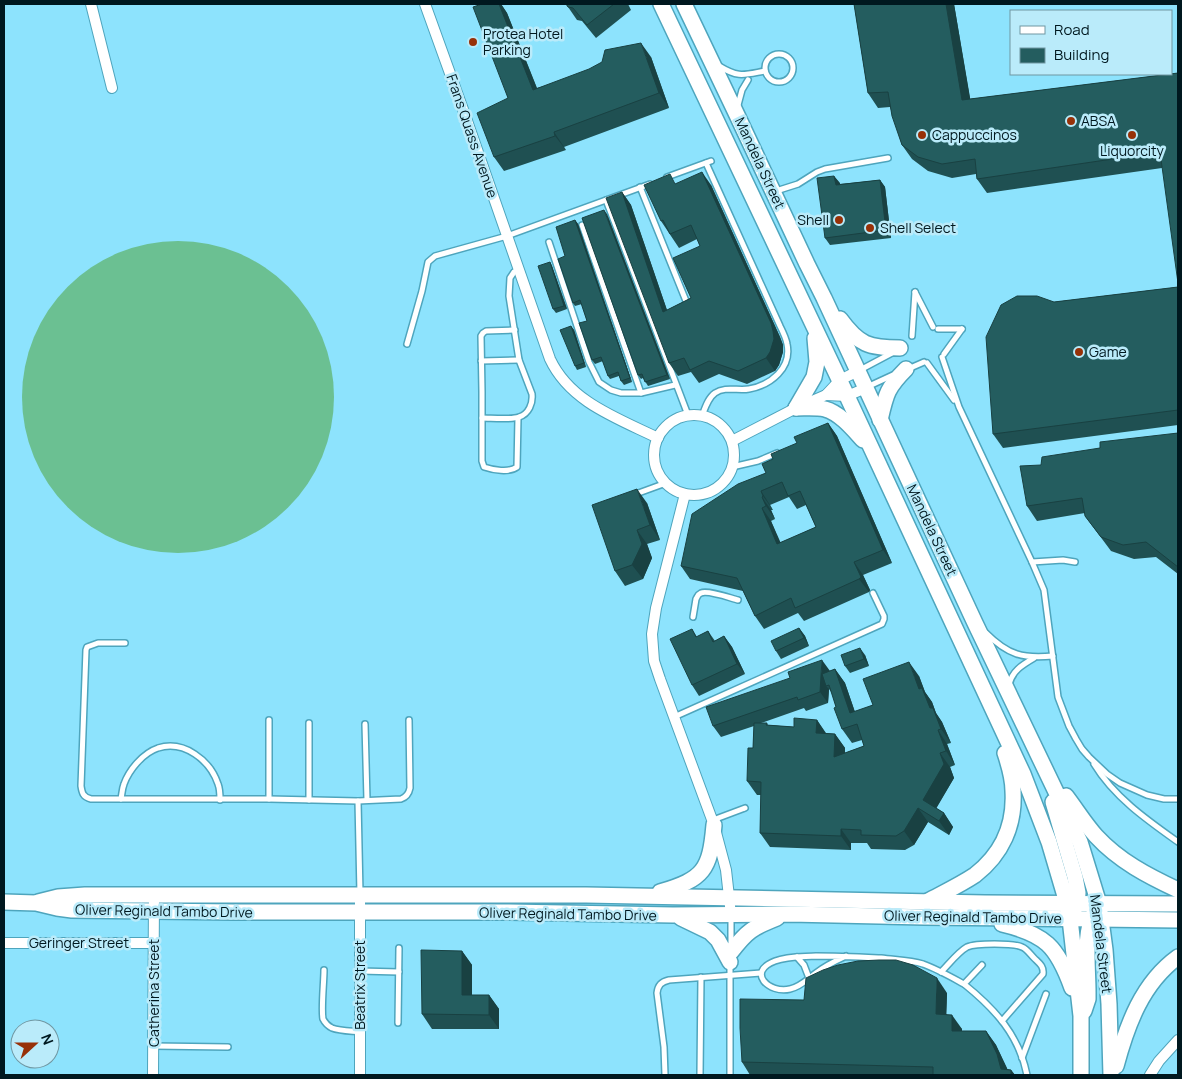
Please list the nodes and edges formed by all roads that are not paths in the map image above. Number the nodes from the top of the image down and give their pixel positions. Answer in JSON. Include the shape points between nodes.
{"nodes":[{"id":1,"x":91,"y":4,"type":"edge"},
{"id":2,"x":425,"y":4,"type":"edge"},
{"id":3,"x":661,"y":4,"type":"edge"},
{"id":4,"x":684,"y":4,"type":"edge"},
{"id":5,"x":712,"y":61,"type":"junction"},
{"id":6,"x":765,"y":71,"type":"junction"},
{"id":7,"x":748,"y":80,"type":"dead end"},
{"id":8,"x":112,"y":88,"type":"dead end"},
{"id":9,"x":737,"y":115,"type":"junction"},
{"id":10,"x":888,"y":158,"type":"dead end"},
{"id":11,"x":640,"y":187,"type":"junction"},
{"id":12,"x":773,"y":192,"type":"junction"},
{"id":13,"x":606,"y":200,"type":"junction"},
{"id":14,"x":582,"y":225,"type":"edge"},
{"id":15,"x":507,"y":236,"type":"junction"},
{"id":16,"x":549,"y":242,"type":"dead end"},
{"id":17,"x":519,"y":269,"type":"junction"},
{"id":18,"x":824,"y":298,"type":"junction"},
{"id":19,"x":686,"y":301,"type":"edge"},
{"id":20,"x":813,"y":325,"type":"junction"},
{"id":21,"x":515,"y":330,"type":"junction"},
{"id":22,"x":912,"y":336,"type":"dead end"},
{"id":23,"x":407,"y":344,"type":"dead end"},
{"id":24,"x":903,"y":347,"type":"joint"},
{"id":25,"x":519,"y":360,"type":"junction"},
{"id":26,"x":481,"y":361,"type":"junction"},
{"id":27,"x":906,"y":369,"type":"junction"},
{"id":28,"x":858,"y":371,"type":"junction"},
{"id":29,"x":840,"y":380,"type":"junction"},
{"id":30,"x":676,"y":385,"type":"junction"},
{"id":31,"x":866,"y":388,"type":"junction"},
{"id":32,"x":641,"y":393,"type":"junction"},
{"id":33,"x":826,"y":395,"type":"junction"},
{"id":34,"x":847,"y":396,"type":"junction"},
{"id":35,"x":959,"y":407,"type":"junction"},
{"id":36,"x":796,"y":408,"type":"junction"},
{"id":37,"x":688,"y":415,"type":"junction"},
{"id":38,"x":702,"y":416,"type":"junction"},
{"id":39,"x":482,"y":418,"type":"junction"},
{"id":40,"x":518,"y":418,"type":"junction"},
{"id":41,"x":880,"y":420,"type":"junction"},
{"id":42,"x":658,"y":438,"type":"junction"},
{"id":43,"x":732,"y":441,"type":"junction"},
{"id":44,"x":870,"y":446,"type":"junction"},
{"id":45,"x":786,"y":449,"type":"edge"},
{"id":46,"x":732,"y":467,"type":"junction"},
{"id":47,"x":666,"y":483,"type":"junction"},
{"id":48,"x":684,"y":494,"type":"junction"},
{"id":49,"x":631,"y":496,"type":"edge"},
{"id":50,"x":1032,"y":562,"type":"junction"},
{"id":51,"x":1075,"y":562,"type":"dead end"},
{"id":52,"x":873,"y":593,"type":"dead end"},
{"id":53,"x":738,"y":600,"type":"dead end"},
{"id":54,"x":693,"y":617,"type":"dead end"},
{"id":55,"x":975,"y":623,"type":"junction"},
{"id":56,"x":125,"y":643,"type":"dead end"},
{"id":57,"x":1053,"y":656,"type":"junction"},
{"id":58,"x":1034,"y":658,"type":"junction"},
{"id":59,"x":1008,"y":693,"type":"junction"},
{"id":60,"x":992,"y":706,"type":"junction"},
{"id":61,"x":674,"y":717,"type":"junction"},
{"id":62,"x":268,"y":720,"type":"dead end"},
{"id":63,"x":409,"y":720,"type":"dead end"},
{"id":64,"x":309,"y":723,"type":"dead end"},
{"id":65,"x":365,"y":724,"type":"dead end"},
{"id":66,"x":1089,"y":757,"type":"junction"},
{"id":67,"x":1043,"y":764,"type":"junction"},
{"id":68,"x":1178,"y":798,"type":"edge"},
{"id":69,"x":121,"y":799,"type":"junction"},
{"id":70,"x":268,"y":799,"type":"junction"},
{"id":71,"x":220,"y":800,"type":"junction"},
{"id":72,"x":309,"y":800,"type":"junction"},
{"id":73,"x":367,"y":800,"type":"junction"},
{"id":74,"x":358,"y":801,"type":"junction"},
{"id":75,"x":745,"y":808,"type":"dead end"},
{"id":76,"x":713,"y":823,"type":"junction"},
{"id":77,"x":1178,"y":842,"type":"edge"},
{"id":78,"x":1178,"y":890,"type":"edge"},
{"id":79,"x":360,"y":894,"type":"junction"},
{"id":80,"x":154,"y":895,"type":"junction"},
{"id":81,"x":642,"y":897,"type":"junction"},
{"id":82,"x":730,"y":898,"type":"junction"},
{"id":83,"x":4,"y":902,"type":"edge"},
{"id":84,"x":926,"y":902,"type":"junction"},
{"id":85,"x":36,"y":903,"type":"junction"},
{"id":86,"x":1072,"y":903,"type":"junction"},
{"id":87,"x":1099,"y":904,"type":"junction"},
{"id":88,"x":1178,"y":904,"type":"edge"},
{"id":89,"x":154,"y":911,"type":"junction"},
{"id":90,"x":360,"y":912,"type":"junction"},
{"id":91,"x":790,"y":914,"type":"junction"},
{"id":92,"x":673,"y":915,"type":"junction"},
{"id":93,"x":731,"y":915,"type":"junction"},
{"id":94,"x":976,"y":918,"type":"junction"},
{"id":95,"x":1070,"y":919,"type":"junction"},
{"id":96,"x":1096,"y":919,"type":"junction"},
{"id":97,"x":1178,"y":920,"type":"edge"},
{"id":98,"x":4,"y":943,"type":"edge"},
{"id":99,"x":154,"y":943,"type":"junction"},
{"id":100,"x":400,"y":948,"type":"dead end"},
{"id":101,"x":846,"y":956,"type":"junction"},
{"id":102,"x":797,"y":957,"type":"junction"},
{"id":103,"x":1178,"y":958,"type":"edge"},
{"id":104,"x":730,"y":963,"type":"junction"},
{"id":105,"x":982,"y":965,"type":"dead end"},
{"id":106,"x":324,"y":970,"type":"dead end"},
{"id":107,"x":360,"y":971,"type":"junction"},
{"id":108,"x":399,"y":972,"type":"junction"},
{"id":109,"x":941,"y":972,"type":"junction"},
{"id":110,"x":761,"y":973,"type":"junction"},
{"id":111,"x":701,"y":977,"type":"junction"},
{"id":112,"x":809,"y":978,"type":"junction"},
{"id":113,"x":964,"y":984,"type":"junction"},
{"id":114,"x":1046,"y":994,"type":"dead end"},
{"id":115,"x":1081,"y":1016,"type":"junction"},
{"id":116,"x":1002,"y":1021,"type":"junction"},
{"id":117,"x":398,"y":1023,"type":"dead end"},
{"id":118,"x":360,"y":1032,"type":"junction"},
{"id":119,"x":1178,"y":1040,"type":"edge"},
{"id":120,"x":153,"y":1046,"type":"junction"},
{"id":121,"x":228,"y":1047,"type":"dead end"},
{"id":122,"x":1022,"y":1058,"type":"junction"},
{"id":123,"x":1078,"y":1070,"type":"edge"},
{"id":124,"x":153,"y":1075,"type":"edge"},
{"id":125,"x":360,"y":1075,"type":"edge"},
{"id":126,"x":665,"y":1075,"type":"edge"},
{"id":127,"x":700,"y":1075,"type":"edge"},
{"id":128,"x":730,"y":1075,"type":"edge"},
{"id":129,"x":1027,"y":1075,"type":"edge"},
{"id":130,"x":1112,"y":1075,"type":"edge"},
{"id":131,"x":1150,"y":1075,"type":"edge"}],
"edges":[{"from":1,"to":8,"type":"street"},
{"from":2,"to":15,"type":"street","name":"Frans Quass Avenue"},
{"from":3,"to":20,"type":"main road","name":"Mandela Street"},
{"from":4,"to":5,"type":"main road","name":"Mandela Street"},
{"from":5,"to":6,"type":"lane","via":[[739,75]]},
{"from":5,"to":9,"type":"main road","name":"Mandela Street"},
{"from":6,"to":6,"type":"lane","via":[[770,57],[780,54],[789,57],[794,66],[792,76],[784,82],[770,80]]},
{"from":7,"to":9,"type":"lane","via":[[738,100]]},
{"from":9,"to":12,"type":"main road","name":"Mandela Street"},
{"from":10,"to":12,"type":"lane","via":[[825,169],[798,184]]},
{"from":11,"to":13,"type":"lane"},
{"from":11,"to":19,"type":"lane"},
{"from":11,"to":38,"type":"lane","via":[[708,162],[787,346],[785,365],[778,376],[748,389],[716,392]]},
{"from":12,"to":18,"type":"main road","name":"Mandela Street"},
{"from":13,"to":15,"type":"lane"},
{"from":13,"to":30,"type":"lane"},
{"from":14,"to":32,"type":"lane"},
{"from":15,"to":17,"type":"street","name":"Frans Quass Avenue"},
{"from":15,"to":23,"type":"lane","via":[[434,256],[428,262]]},
{"from":16,"to":32,"type":"lane","via":[[598,382],[622,393]]},
{"from":17,"to":21,"type":"lane","via":[[512,275],[509,285]]},
{"from":17,"to":42,"type":"street","name":"Frans Quass Avenue","via":[[550,359],[562,379],[587,402]]},
{"from":18,"to":24,"type":"main road","via":[[860,340],[882,348]]},
{"from":18,"to":28,"type":"main road","name":"Mandela Street"},
{"from":20,"to":29,"type":"main road","name":"Mandela Street"},
{"from":20,"to":36,"type":"main road","via":[[816,369]]},
{"from":21,"to":25,"type":"lane"},
{"from":21,"to":26,"type":"lane","via":[[483,333],[480,337]]},
{"from":22,"to":35,"type":"lane","via":[[915,292],[935,328],[962,329],[943,355]]},
{"from":24,"to":28,"type":"lane"},
{"from":25,"to":26,"type":"lane"},
{"from":25,"to":40,"type":"lane","via":[[532,398],[528,410]]},
{"from":26,"to":39,"type":"lane"},
{"from":27,"to":31,"type":"lane"},
{"from":27,"to":35,"type":"lane","via":[[925,363]]},
{"from":27,"to":41,"type":"main road","via":[[888,389]]},
{"from":28,"to":29,"type":"street"},
{"from":28,"to":31,"type":"main road","name":"Mandela Street"},
{"from":29,"to":33,"type":"street"},
{"from":29,"to":34,"type":"main road","name":"Mandela Street"},
{"from":30,"to":32,"type":"lane"},
{"from":30,"to":37,"type":"lane"},
{"from":31,"to":34,"type":"street"},
{"from":31,"to":41,"type":"main road","name":"Mandela Street"},
{"from":33,"to":34,"type":"street"},
{"from":33,"to":36,"type":"street"},
{"from":34,"to":44,"type":"main road","name":"Mandela Street"},
{"from":35,"to":50,"type":"lane"},
{"from":36,"to":43,"type":"street"},
{"from":36,"to":44,"type":"main road","via":[[831,411]]},
{"from":37,"to":38,"type":"street"},
{"from":37,"to":42,"type":"street","via":[[670,423]]},
{"from":38,"to":43,"type":"street","via":[[717,422]]},
{"from":39,"to":40,"type":"lane"},
{"from":39,"to":40,"type":"lane","via":[[482,465],[506,470],[518,465]]},
{"from":41,"to":55,"type":"main road","name":"Mandela Street"},
{"from":42,"to":47,"type":"street","via":[[654,451],[655,466]]},
{"from":43,"to":46,"type":"street"},
{"from":44,"to":60,"type":"main road","name":"Mandela Street"},
{"from":45,"to":46,"type":"lane"},
{"from":46,"to":48,"type":"street","via":[[727,478],[714,490],[696,495]]},
{"from":47,"to":48,"type":"street"},
{"from":47,"to":49,"type":"lane"},
{"from":48,"to":61,"type":"street","via":[[652,634],[654,661]]},
{"from":50,"to":51,"type":"lane"},
{"from":50,"to":57,"type":"lane","via":[[1044,590]]},
{"from":52,"to":61,"type":"lane","via":[[884,616],[882,624]]},
{"from":53,"to":54,"type":"lane","via":[[702,593],[696,599]]},
{"from":55,"to":58,"type":"lane","via":[[996,643]]},
{"from":55,"to":59,"type":"main road","name":"Mandela Street"},
{"from":56,"to":69,"type":"lane","via":[[93,644],[86,650],[81,786],[87,798]]},
{"from":57,"to":58,"type":"lane"},
{"from":57,"to":66,"type":"lane","via":[[1058,697],[1064,715]]},
{"from":58,"to":59,"type":"lane","via":[[1015,671]]},
{"from":59,"to":67,"type":"main road","name":"Mandela Street"},
{"from":60,"to":84,"type":"main road","via":[[1014,790],[1012,817],[994,857],[975,875]]},
{"from":60,"to":86,"type":"main road","name":"Mandela Street","via":[[1023,774]]},
{"from":61,"to":76,"type":"street"},
{"from":62,"to":70,"type":"lane"},
{"from":63,"to":73,"type":"lane","via":[[408,793],[401,799]]},
{"from":64,"to":72,"type":"lane"},
{"from":65,"to":73,"type":"lane"},
{"from":66,"to":68,"type":"lane","via":[[1120,783],[1147,796]]},
{"from":66,"to":77,"type":"lane","via":[[1118,795]]},
{"from":67,"to":78,"type":"main road","via":[[1109,849],[1140,871]]},
{"from":67,"to":86,"type":"main road","via":[[1078,893]]},
{"from":67,"to":87,"type":"main road","name":"Mandela Street","via":[[1080,842]]},
{"from":69,"to":71,"type":"lane"},
{"from":69,"to":71,"type":"lane","via":[[124,782],[140,760],[153,750],[176,747],[193,753],[207,765],[218,783]]},
{"from":70,"to":71,"type":"lane"},
{"from":70,"to":72,"type":"lane"},
{"from":72,"to":74,"type":"lane"},
{"from":73,"to":74,"type":"lane"},
{"from":74,"to":79,"type":"lane"},
{"from":75,"to":76,"type":"lane"},
{"from":76,"to":81,"type":"main road","via":[[710,856],[698,875],[685,884]]},
{"from":76,"to":82,"type":"street"},
{"from":79,"to":80,"type":"main road","name":"Oliver Reginald Tambo Drive"},
{"from":79,"to":81,"type":"main road","name":"Oliver Reginald Tambo Drive"},
{"from":79,"to":90,"type":"street","name":"Beatrix Street"},
{"from":80,"to":85,"type":"main road","name":"Oliver Reginald Tambo Drive","via":[[69,896]]},
{"from":80,"to":89,"type":"street","name":"Catherina Street"},
{"from":81,"to":82,"type":"main road","name":"Oliver Reginald Tambo Drive"},
{"from":82,"to":84,"type":"main road","name":"Oliver Reginald Tambo Drive"},
{"from":82,"to":93,"type":"street"},
{"from":83,"to":85,"type":"main road","name":"Oliver Reginald Tambo Drive"},
{"from":84,"to":86,"type":"main road","name":"Oliver Reginald Tambo Drive"},
{"from":85,"to":89,"type":"main road","name":"Oliver Reginald Tambo Drive","via":[[72,910]]},
{"from":86,"to":87,"type":"main road","name":"Oliver Reginald Tambo Drive"},
{"from":86,"to":95,"type":"main road","name":"Mandela Street"},
{"from":87,"to":88,"type":"main road","name":"Oliver Reginald Tambo Drive"},
{"from":87,"to":96,"type":"main road"},
{"from":89,"to":90,"type":"main road","name":"Oliver Reginald Tambo Drive"},
{"from":89,"to":99,"type":"street","name":"Catherina Street"},
{"from":90,"to":92,"type":"main road","name":"Oliver Reginald Tambo Drive"},
{"from":90,"to":107,"type":"street","name":"Beatrix Street"},
{"from":91,"to":93,"type":"main road","name":"Oliver Reginald Tambo Drive"},
{"from":91,"to":94,"type":"main road","name":"Oliver Reginald Tambo Drive"},
{"from":91,"to":104,"type":"main road","via":[[749,931],[743,936]]},
{"from":92,"to":93,"type":"main road","name":"Oliver Reginald Tambo Drive"},
{"from":92,"to":104,"type":"main road","via":[[710,932]]},
{"from":93,"to":104,"type":"lane"},
{"from":94,"to":95,"type":"main road","name":"Oliver Reginald Tambo Drive"},
{"from":94,"to":115,"type":"main road","via":[[1034,934],[1050,946],[1066,971]]},
{"from":95,"to":96,"type":"main road","name":"Oliver Reginald Tambo Drive"},
{"from":95,"to":115,"type":"main road","name":"Mandela Street"},
{"from":96,"to":97,"type":"main road","name":"Oliver Reginald Tambo Drive"},
{"from":96,"to":115,"type":"main road","via":[[1088,937],[1088,999]]},
{"from":96,"to":130,"type":"main road","name":"Mandela Street","via":[[1105,950]]},
{"from":98,"to":99,"type":"street","name":"Geringer Street"},
{"from":99,"to":120,"type":"street","name":"Catherina Street"},
{"from":100,"to":108,"type":"lane"},
{"from":101,"to":102,"type":"lane"},
{"from":101,"to":109,"type":"lane","via":[[908,961]]},
{"from":101,"to":112,"type":"lane"},
{"from":102,"to":110,"type":"lane","via":[[775,961]]},
{"from":102,"to":112,"type":"lane"},
{"from":103,"to":130,"type":"main road","via":[[1145,992],[1132,1014]]},
{"from":104,"to":110,"type":"lane"},
{"from":104,"to":111,"type":"lane"},
{"from":104,"to":128,"type":"lane"},
{"from":105,"to":113,"type":"lane"},
{"from":106,"to":118,"type":"lane","via":[[323,1019],[331,1028]]},
{"from":107,"to":108,"type":"lane"},
{"from":107,"to":118,"type":"street","name":"Beatrix Street"},
{"from":108,"to":117,"type":"lane"},
{"from":109,"to":113,"type":"lane"},
{"from":109,"to":116,"type":"lane","via":[[971,946],[1009,944],[1026,950],[1041,964],[1043,974]]},
{"from":110,"to":112,"type":"lane","via":[[766,985],[775,989],[792,989]]},
{"from":111,"to":126,"type":"lane","via":[[669,980],[657,988]]},
{"from":111,"to":127,"type":"lane"},
{"from":113,"to":116,"type":"lane"},
{"from":114,"to":122,"type":"lane"},
{"from":115,"to":123,"type":"main road","name":"Mandela Street"},
{"from":116,"to":122,"type":"lane"},
{"from":118,"to":125,"type":"street","name":"Beatrix Street"},
{"from":119,"to":131,"type":"street"},
{"from":120,"to":121,"type":"lane"},
{"from":120,"to":124,"type":"street","name":"Catherina Street"},
{"from":122,"to":129,"type":"lane"}]}
